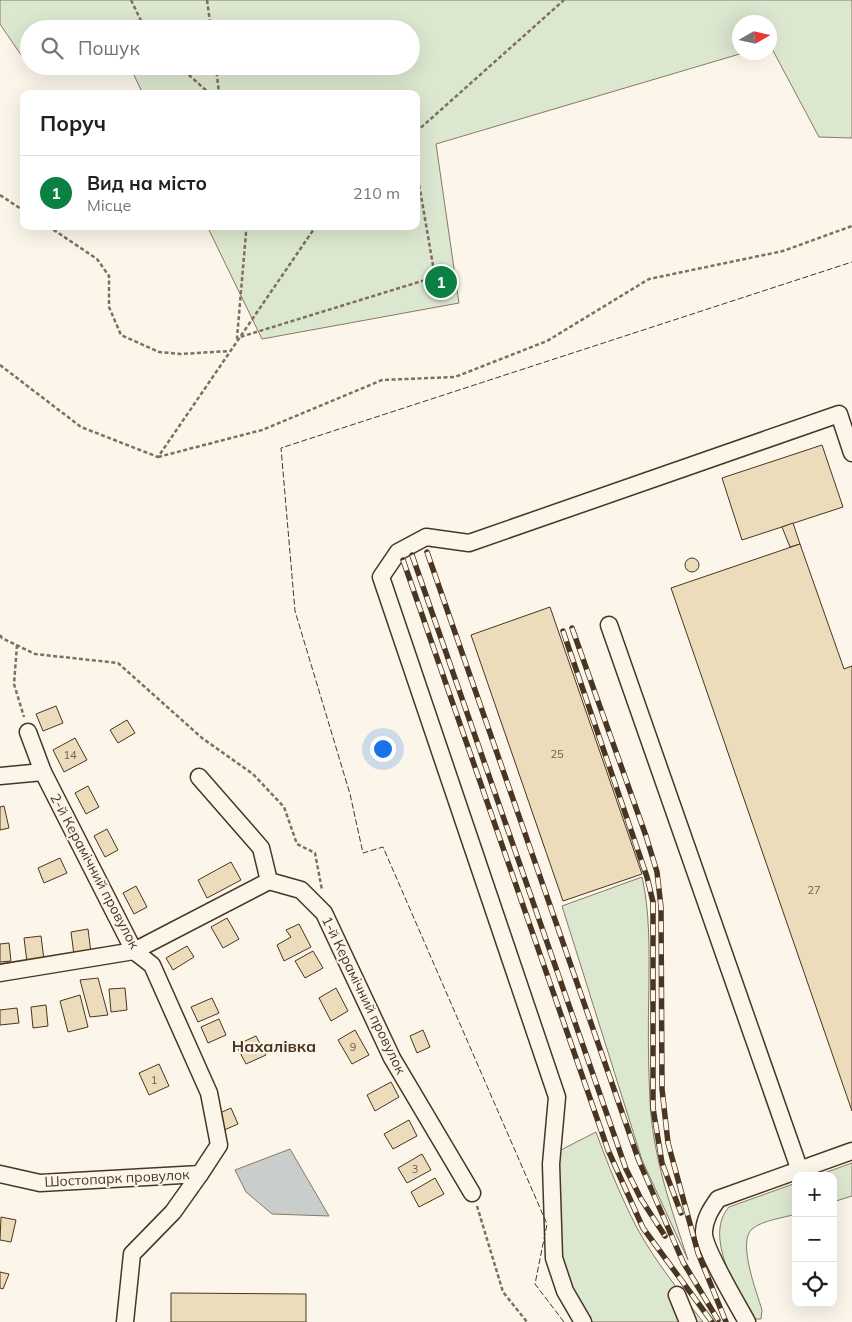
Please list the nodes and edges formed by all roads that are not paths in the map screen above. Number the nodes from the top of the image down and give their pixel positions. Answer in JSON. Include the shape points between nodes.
{"nodes":[{"id":1,"x":852,"y":453,"type":"edge"},
{"id":2,"x":608,"y":625,"type":"dead end"},
{"id":3,"x":28,"y":732,"type":"road end"},
{"id":4,"x":43,"y":772,"type":"junction"},
{"id":5,"x":0,"y":776,"type":"edge"},
{"id":6,"x":199,"y":777,"type":"dead end"},
{"id":7,"x":269,"y":881,"type":"junction"},
{"id":8,"x":134,"y":951,"type":"junction"},
{"id":9,"x":0,"y":973,"type":"edge"},
{"id":10,"x":219,"y":1145,"type":"joint"},
{"id":11,"x":852,"y":1151,"type":"edge"},
{"id":12,"x":800,"y":1170,"type":"junction"},
{"id":13,"x":0,"y":1174,"type":"edge"},
{"id":14,"x":200,"y":1174,"type":"junction"},
{"id":15,"x":472,"y":1192,"type":"road end"},
{"id":16,"x":677,"y":1295,"type":"dead end"},
{"id":17,"x":125,"y":1322,"type":"edge"},
{"id":18,"x":583,"y":1322,"type":"edge"},
{"id":19,"x":688,"y":1322,"type":"edge"},
{"id":20,"x":747,"y":1322,"type":"edge"}],
"edges":[{"from":1,"to":18,"type":"street","via":[[839,414],[469,544],[426,537],[398,552],[381,577],[556,1097],[551,1164],[554,1258],[565,1291]]},
{"from":2,"to":12,"type":"street"},
{"from":3,"to":4,"type":"street","name":"2-й Керамічний провулок"},
{"from":4,"to":5,"type":"street"},
{"from":4,"to":8,"type":"street","name":"2-й Керамічний провулок"},
{"from":6,"to":7,"type":"street","via":[[261,848]]},
{"from":7,"to":8,"type":"street"},
{"from":7,"to":15,"type":"street","name":"1-й Керамічний провулок","via":[[301,890],[324,913],[392,1058]]},
{"from":8,"to":9,"type":"street"},
{"from":8,"to":10,"type":"street","name":"2-й Керамічний провулок","via":[[152,965],[209,1092]]},
{"from":10,"to":14,"type":"street","name":"Шостопарк провулок"},
{"from":11,"to":12,"type":"street"},
{"from":12,"to":20,"type":"street","via":[[718,1199],[708,1215],[704,1233],[711,1253]]},
{"from":13,"to":14,"type":"street","name":"Шостопарк провулок","via":[[40,1183]]},
{"from":14,"to":17,"type":"street","via":[[173,1212],[132,1254]]},
{"from":16,"to":19,"type":"street"}]}
